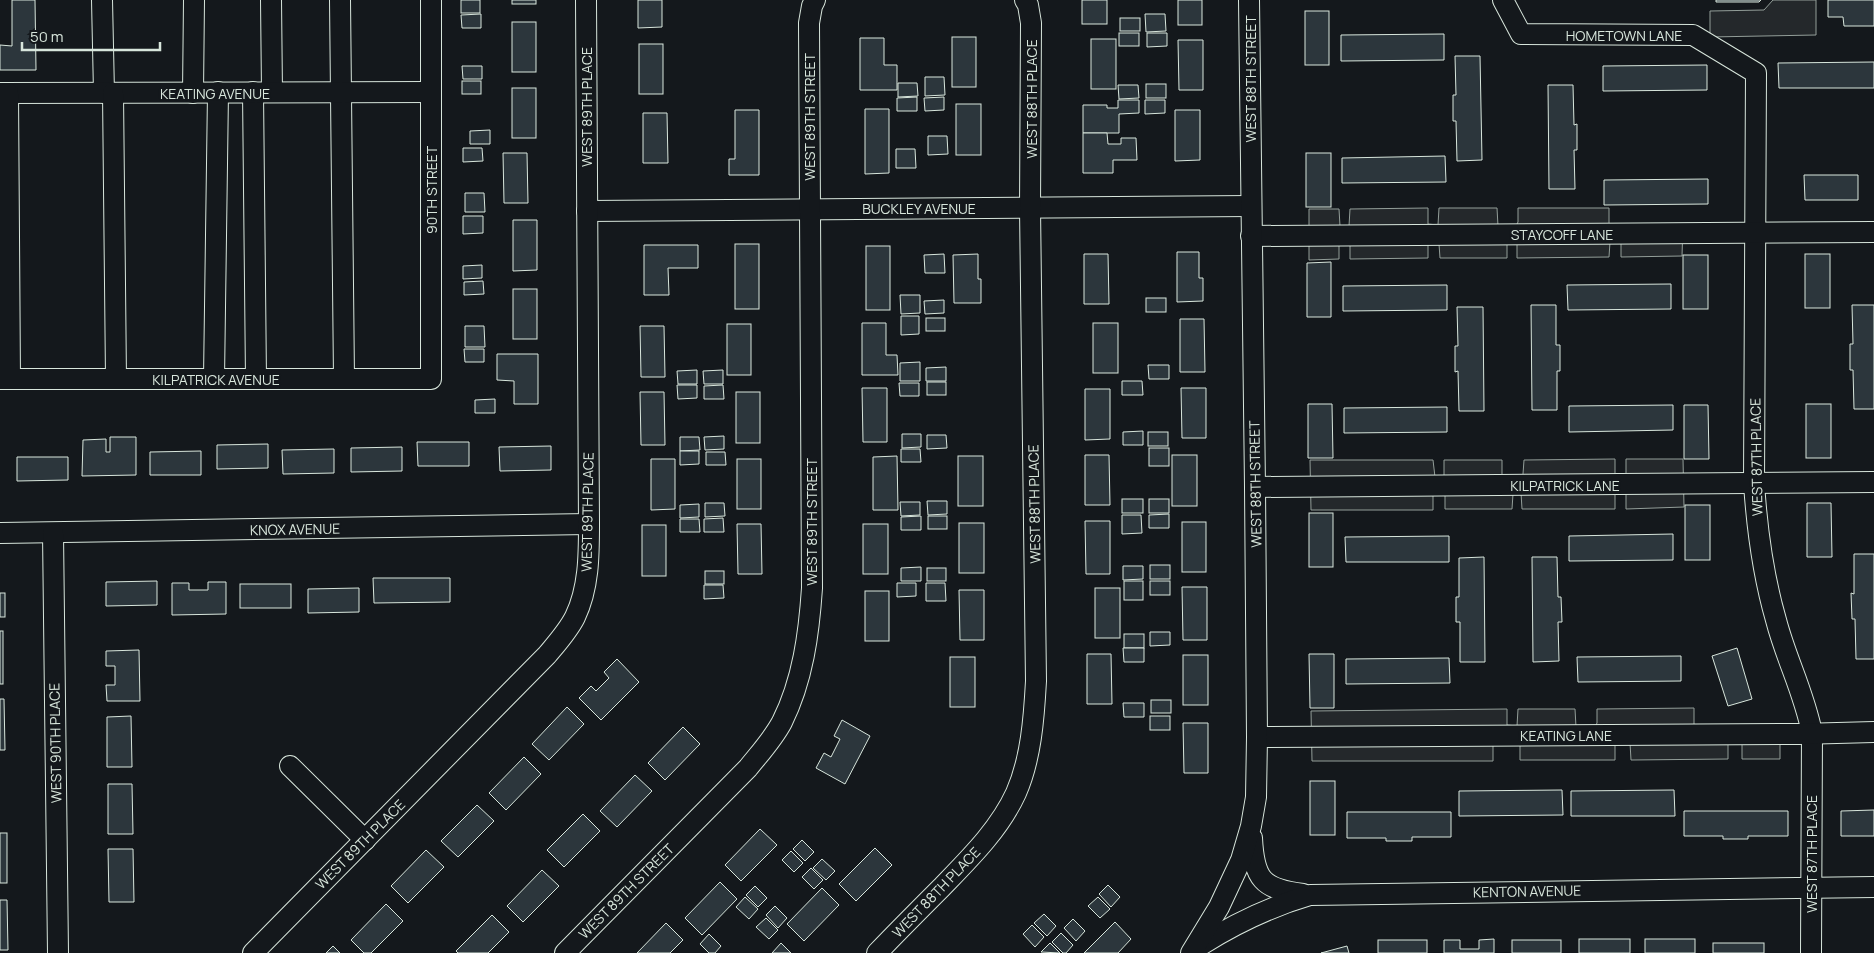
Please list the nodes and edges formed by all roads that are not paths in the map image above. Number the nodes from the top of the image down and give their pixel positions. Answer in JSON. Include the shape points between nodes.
{"nodes":[{"id":1,"x":102,"y":0,"type":"edge"},
{"id":2,"x":194,"y":0,"type":"edge"},
{"id":3,"x":271,"y":0,"type":"edge"},
{"id":4,"x":340,"y":0,"type":"edge"},
{"id":5,"x":431,"y":0,"type":"edge"},
{"id":6,"x":586,"y":0,"type":"edge"},
{"id":7,"x":814,"y":0,"type":"edge"},
{"id":8,"x":1025,"y":0,"type":"edge"},
{"id":9,"x":1249,"y":0,"type":"edge"},
{"id":10,"x":1502,"y":0,"type":"edge"},
{"id":11,"x":1756,"y":73,"type":"joint"},
{"id":12,"x":193,"y":92,"type":"junction"},
{"id":13,"x":218,"y":92,"type":"junction"},
{"id":14,"x":263,"y":92,"type":"junction"},
{"id":15,"x":341,"y":92,"type":"junction"},
{"id":16,"x":431,"y":92,"type":"junction"},
{"id":17,"x":4,"y":93,"type":"edge"},
{"id":18,"x":108,"y":93,"type":"junction"},
{"id":19,"x":1251,"y":206,"type":"junction"},
{"id":20,"x":1030,"y":208,"type":"junction"},
{"id":21,"x":810,"y":209,"type":"junction"},
{"id":22,"x":587,"y":211,"type":"junction"},
{"id":23,"x":1755,"y":232,"type":"junction"},
{"id":24,"x":1874,"y":232,"type":"edge"},
{"id":25,"x":1251,"y":236,"type":"junction"},
{"id":26,"x":5,"y":379,"type":"edge"},
{"id":27,"x":116,"y":379,"type":"junction"},
{"id":28,"x":214,"y":379,"type":"junction"},
{"id":29,"x":256,"y":379,"type":"junction"},
{"id":30,"x":344,"y":379,"type":"junction"},
{"id":31,"x":431,"y":379,"type":"joint"},
{"id":32,"x":1874,"y":482,"type":"edge"},
{"id":33,"x":1754,"y":483,"type":"junction"},
{"id":34,"x":1255,"y":487,"type":"junction"},
{"id":35,"x":589,"y":524,"type":"junction"},
{"id":36,"x":0,"y":533,"type":"edge"},
{"id":37,"x":54,"y":533,"type":"junction"},
{"id":38,"x":1874,"y":732,"type":"edge"},
{"id":39,"x":1812,"y":733,"type":"junction"},
{"id":40,"x":1257,"y":737,"type":"junction"},
{"id":41,"x":290,"y":766,"type":"dead end"},
{"id":42,"x":1251,"y":826,"type":"junction"},
{"id":43,"x":364,"y":840,"type":"junction"},
{"id":44,"x":1811,"y":887,"type":"junction"},
{"id":45,"x":1874,"y":887,"type":"edge"},
{"id":46,"x":1310,"y":895,"type":"junction"},
{"id":47,"x":1192,"y":952,"type":"edge"},
{"id":48,"x":58,"y":953,"type":"edge"},
{"id":49,"x":253,"y":953,"type":"edge"},
{"id":50,"x":565,"y":953,"type":"edge"},
{"id":51,"x":877,"y":953,"type":"edge"},
{"id":52,"x":1811,"y":953,"type":"edge"}],
"edges":[{"from":1,"to":18,"type":"street"},
{"from":2,"to":12,"type":"street"},
{"from":3,"to":14,"type":"street"},
{"from":4,"to":15,"type":"street"},
{"from":5,"to":16,"type":"street","name":"90TH STREET"},
{"from":6,"to":22,"type":"street","name":"WEST 89TH PLACE"},
{"from":7,"to":21,"type":"street","name":"WEST 89TH STREET","via":[[809,23]]},
{"from":8,"to":20,"type":"street","name":"WEST 88TH PLACE","via":[[1031,22]]},
{"from":9,"to":19,"type":"street","name":"WEST 88TH STREET"},
{"from":10,"to":11,"type":"street","name":"HOMETOWN LANE","via":[[1521,34],[1693,35]]},
{"from":11,"to":23,"type":"street","name":"WEST 87TH PLACE"},
{"from":12,"to":13,"type":"street","name":"KEATING AVENUE"},
{"from":12,"to":18,"type":"street","name":"KEATING AVENUE"},
{"from":13,"to":14,"type":"street","name":"KEATING AVENUE"},
{"from":13,"to":28,"type":"street"},
{"from":14,"to":15,"type":"street","name":"KEATING AVENUE"},
{"from":14,"to":29,"type":"street"},
{"from":15,"to":16,"type":"street","name":"KEATING AVENUE"},
{"from":15,"to":30,"type":"street"},
{"from":16,"to":31,"type":"street","name":"90TH STREET"},
{"from":17,"to":18,"type":"street","name":"KEATING AVENUE"},
{"from":17,"to":26,"type":"street"},
{"from":18,"to":27,"type":"street"},
{"from":19,"to":20,"type":"street","name":"BUCKLEY AVENUE"},
{"from":19,"to":25,"type":"street","name":"WEST 88TH STREET"},
{"from":20,"to":21,"type":"street","name":"BUCKLEY AVENUE"},
{"from":20,"to":51,"type":"street","name":"WEST 88TH PLACE","via":[[1034,720],[1016,792],[998,823],[975,853]]},
{"from":21,"to":22,"type":"street","name":"BUCKLEY AVENUE"},
{"from":21,"to":50,"type":"street","name":"WEST 89TH STREET","via":[[812,588],[803,660],[794,696],[781,723],[748,768]]},
{"from":22,"to":35,"type":"street","name":"WEST 89TH PLACE"},
{"from":23,"to":24,"type":"street","name":"STAYCOFF LANE"},
{"from":23,"to":25,"type":"street","name":"STAYCOFF LANE"},
{"from":23,"to":33,"type":"street","name":"WEST 87TH PLACE"},
{"from":25,"to":34,"type":"street","name":"WEST 88TH STREET"},
{"from":26,"to":27,"type":"street","name":"KILPATRICK AVENUE"},
{"from":27,"to":28,"type":"street","name":"KILPATRICK AVENUE"},
{"from":28,"to":29,"type":"street","name":"KILPATRICK AVENUE"},
{"from":29,"to":30,"type":"street","name":"KILPATRICK AVENUE"},
{"from":30,"to":31,"type":"street","name":"KILPATRICK AVENUE"},
{"from":32,"to":33,"type":"street","name":"KILPATRICK LANE"},
{"from":33,"to":34,"type":"street","name":"KILPATRICK LANE"},
{"from":33,"to":39,"type":"street","name":"WEST 87TH PLACE","via":[[1767,585],[1776,621],[1808,709]]},
{"from":34,"to":40,"type":"street","name":"WEST 88TH STREET"},
{"from":35,"to":37,"type":"street","name":"KNOX AVENUE"},
{"from":35,"to":43,"type":"street","name":"WEST 89TH PLACE","via":[[584,592],[575,617],[563,636]]},
{"from":36,"to":37,"type":"street","name":"KNOX AVENUE"},
{"from":37,"to":48,"type":"street","name":"WEST 90TH PLACE"},
{"from":38,"to":39,"type":"street","name":"KEATING LANE"},
{"from":39,"to":40,"type":"street","name":"KEATING LANE"},
{"from":39,"to":44,"type":"street","name":"WEST 87TH PLACE"},
{"from":40,"to":42,"type":"street","name":"WEST 88TH STREET","via":[[1256,798]]},
{"from":41,"to":43,"type":"street"},
{"from":42,"to":46,"type":"street","via":[[1253,861],[1258,874],[1275,889]]},
{"from":42,"to":47,"type":"street","name":"WEST 88TH STREET","via":[[1241,860],[1219,907]]},
{"from":43,"to":49,"type":"street","name":"WEST 89TH PLACE"},
{"from":44,"to":45,"type":"street","name":"KENTON AVENUE"},
{"from":44,"to":46,"type":"street","name":"KENTON AVENUE"},
{"from":44,"to":52,"type":"street","name":"WEST 87TH PLACE"},
{"from":46,"to":47,"type":"street","name":"KENTON AVENUE","via":[[1255,914]]}]}
